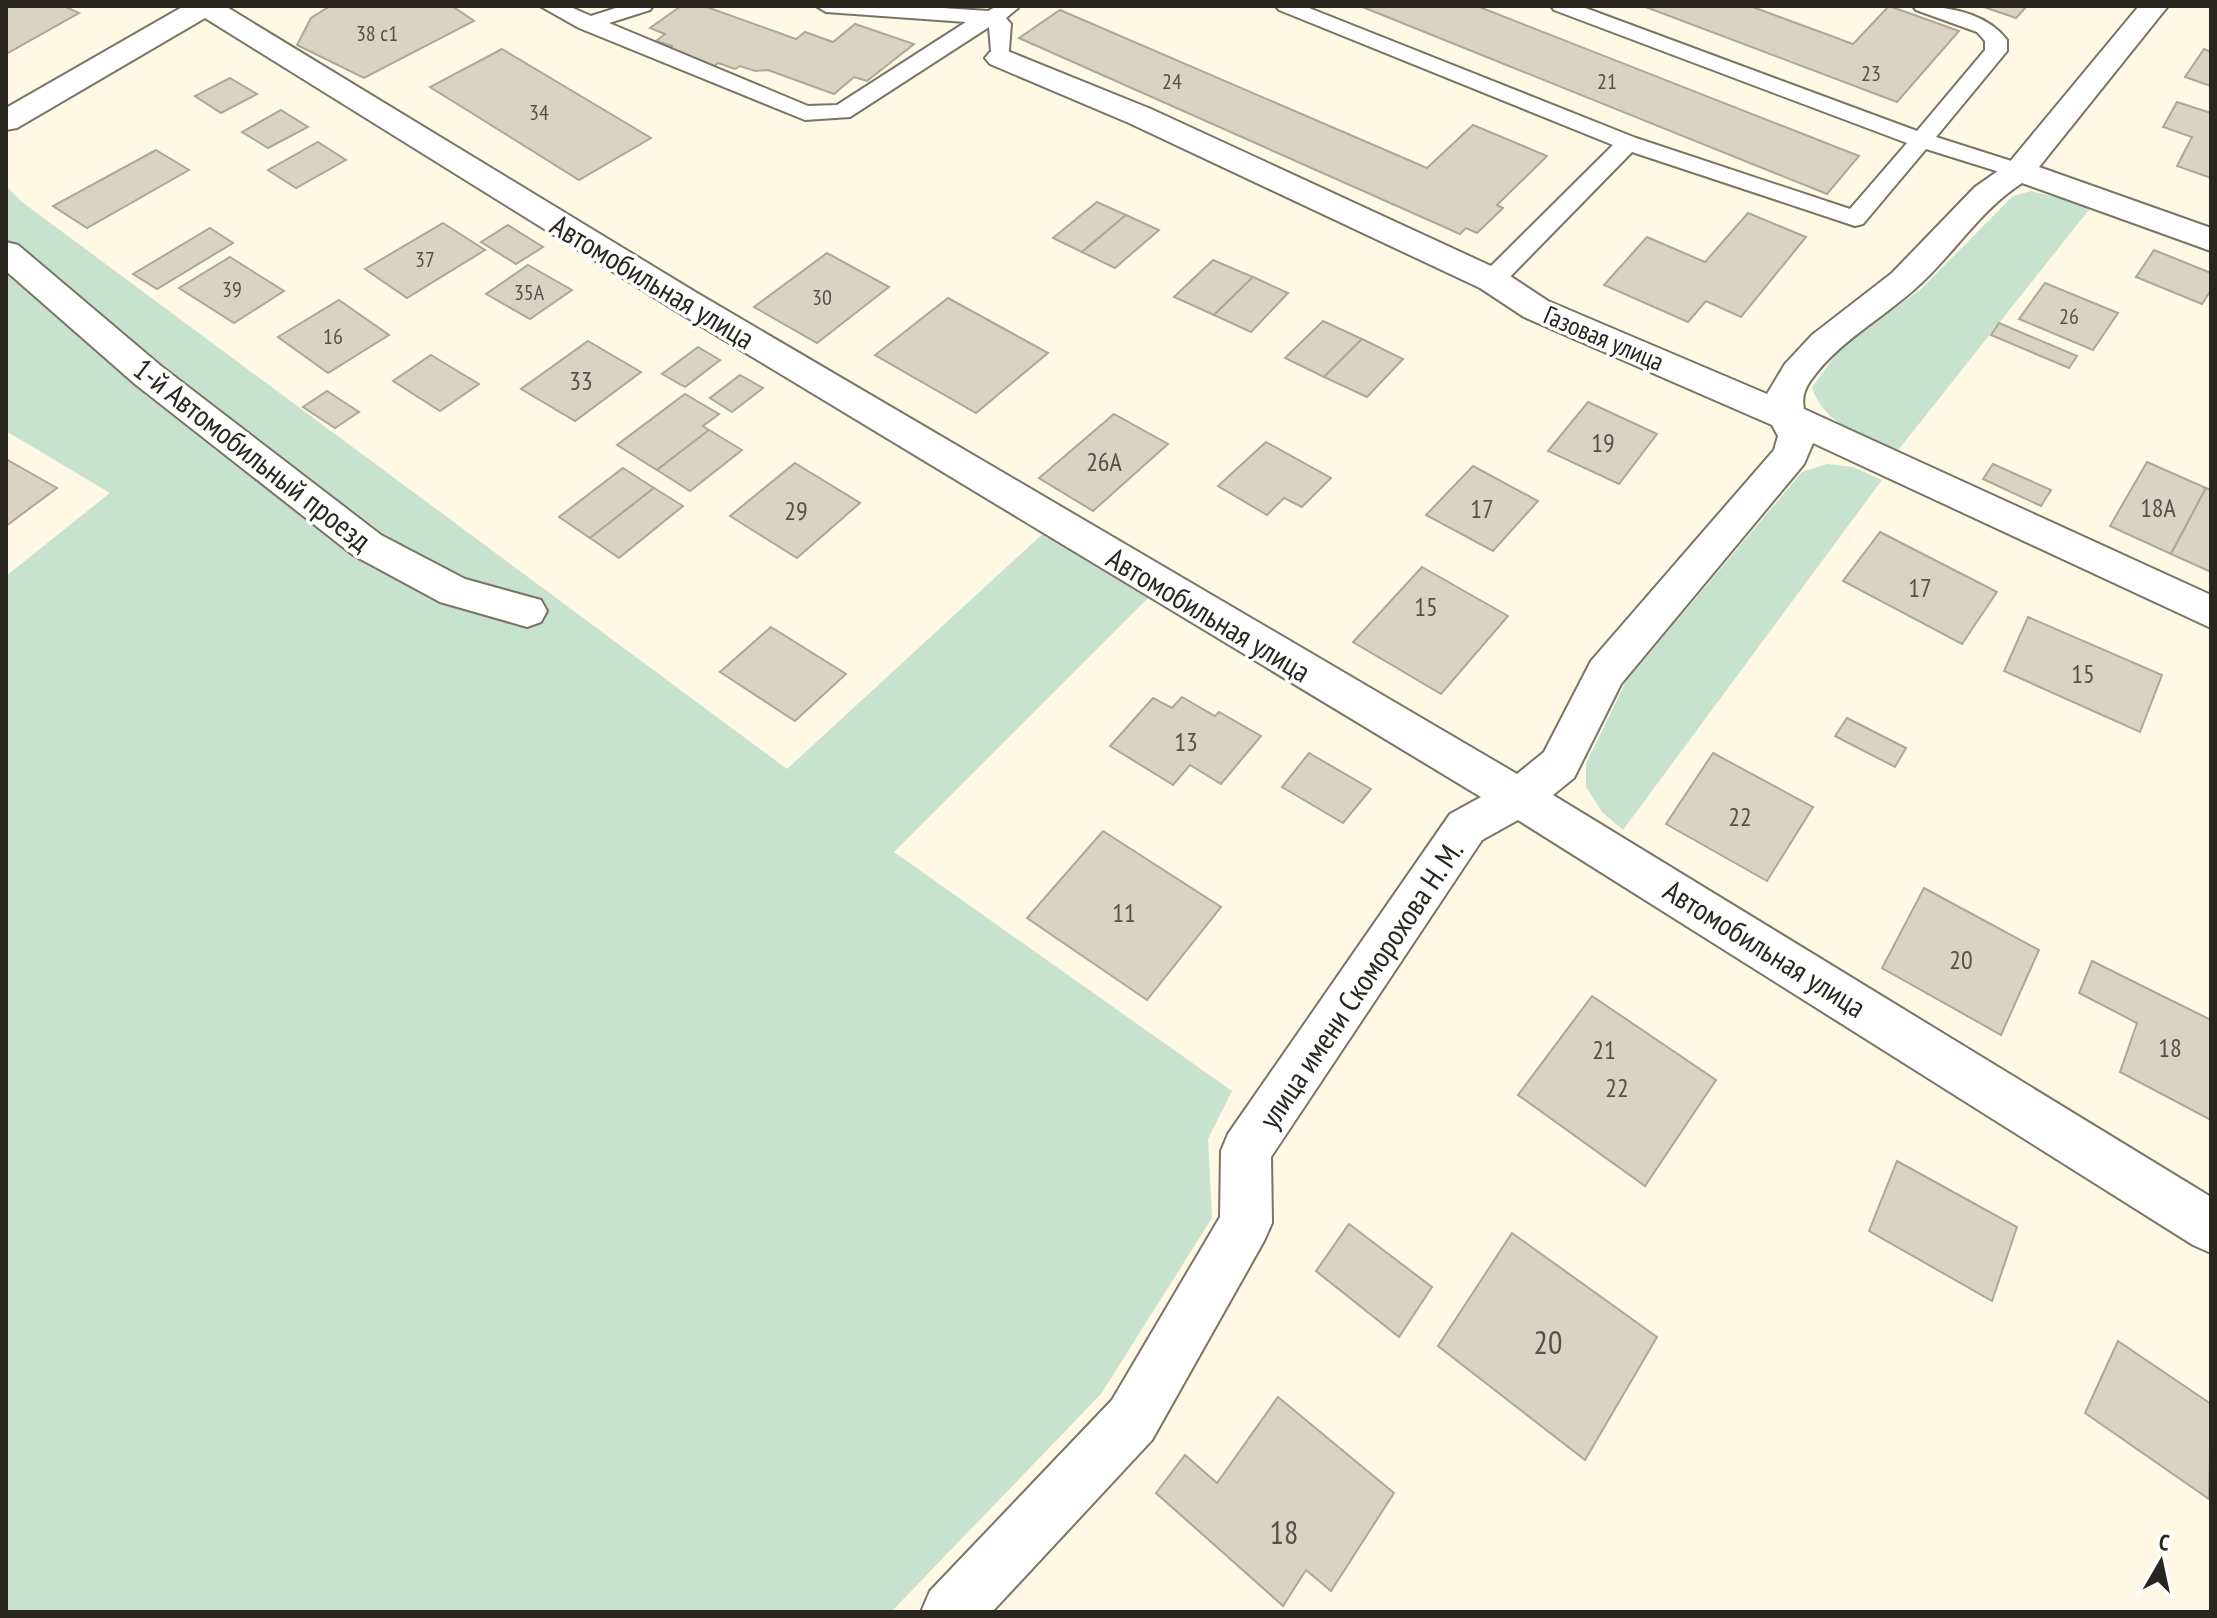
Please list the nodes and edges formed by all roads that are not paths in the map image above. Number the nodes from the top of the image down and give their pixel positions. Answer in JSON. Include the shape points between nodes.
{"nodes":[{"id":1,"x":205,"y":6,"type":"edge"},
{"id":2,"x":550,"y":6,"type":"edge"},
{"id":3,"x":643,"y":6,"type":"edge"},
{"id":4,"x":826,"y":6,"type":"edge"},
{"id":5,"x":1286,"y":6,"type":"edge"},
{"id":6,"x":1561,"y":6,"type":"edge"},
{"id":7,"x":1923,"y":6,"type":"edge"},
{"id":8,"x":2154,"y":6,"type":"edge"},
{"id":9,"x":1001,"y":12,"type":"edge"},
{"id":10,"x":586,"y":24,"type":"junction"},
{"id":11,"x":1000,"y":58,"type":"joint"},
{"id":12,"x":6,"y":121,"type":"edge"},
{"id":13,"x":1921,"y":140,"type":"junction"},
{"id":14,"x":1628,"y":143,"type":"junction"},
{"id":15,"x":2019,"y":171,"type":"junction"},
{"id":16,"x":2211,"y":240,"type":"edge"},
{"id":17,"x":6,"y":253,"type":"edge"},
{"id":18,"x":1492,"y":280,"type":"junction"},
{"id":19,"x":1786,"y":416,"type":"junction"},
{"id":20,"x":527,"y":611,"type":"dead end"},
{"id":21,"x":2211,"y":612,"type":"edge"},
{"id":22,"x":1518,"y":798,"type":"junction"},
{"id":23,"x":2211,"y":1227,"type":"edge"},
{"id":24,"x":951,"y":1612,"type":"edge"}],
"edges":[{"from":1,"to":12,"type":"street"},
{"from":1,"to":22,"type":"street","name":"Автомобильная улица","via":[[685,301]]},
{"from":2,"to":10,"type":"lane"},
{"from":3,"to":10,"type":"lane"},
{"from":4,"to":9,"type":"lane"},
{"from":5,"to":14,"type":"lane"},
{"from":6,"to":13,"type":"lane"},
{"from":7,"to":13,"type":"lane","via":[[1984,28],[1996,40],[1996,51]]},
{"from":8,"to":15,"type":"street","name":"улица имени Скоморохова Н. М."},
{"from":9,"to":10,"type":"lane","via":[[842,112],[805,113]]},
{"from":9,"to":11,"type":"lane"},
{"from":11,"to":18,"type":"street","name":"Газовая улица","via":[[1140,116]]},
{"from":13,"to":14,"type":"lane","via":[[1855,219]]},
{"from":13,"to":15,"type":"lane"},
{"from":14,"to":18,"type":"lane"},
{"from":15,"to":16,"type":"street"},
{"from":15,"to":19,"type":"street","name":"улица имени Скоморохова Н. М.","via":[[1992,189],[1905,280],[1832,335],[1786,391]]},
{"from":17,"to":20,"type":"street","name":"1-й Автомобильный проезд","via":[[148,375],[367,545],[454,591]]},
{"from":18,"to":19,"type":"street","name":"Газовая улица","via":[[1536,309]]},
{"from":19,"to":21,"type":"street","name":"Газовая улица"},
{"from":19,"to":22,"type":"street","name":"улица имени Скоморохова Н. М.","via":[[1796,436],[1791,455],[1606,673],[1559,765]]},
{"from":22,"to":23,"type":"street","name":"Автомобильная улица"},
{"from":22,"to":24,"type":"street","name":"улица имени Скоморохова Н. М.","via":[[1466,827],[1246,1151],[1246,1223],[1132,1420]]}]}
